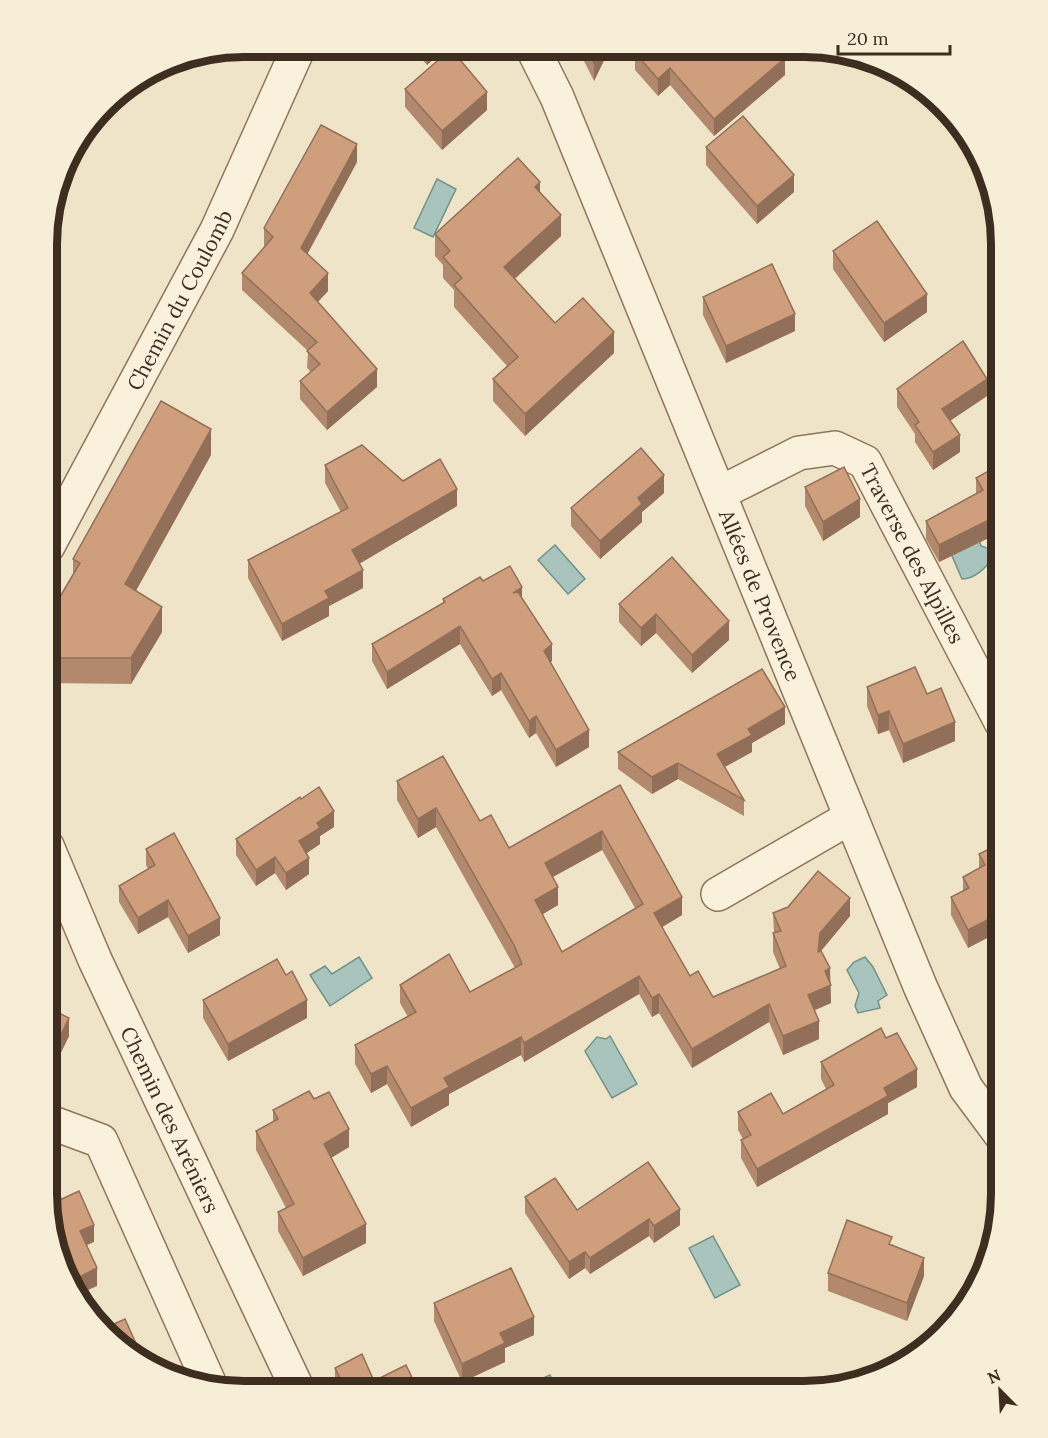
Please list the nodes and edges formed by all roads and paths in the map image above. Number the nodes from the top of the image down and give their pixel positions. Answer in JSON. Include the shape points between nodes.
{"nodes":[{"id":1,"x":295,"y":57,"type":"edge"},
{"id":2,"x":537,"y":57,"type":"edge"},
{"id":3,"x":720,"y":493,"type":"junction"},
{"id":4,"x":57,"y":529,"type":"edge"},
{"id":5,"x":991,"y":703,"type":"edge"},
{"id":6,"x":851,"y":817,"type":"junction"},
{"id":7,"x":57,"y":870,"type":"edge"},
{"id":8,"x":718,"y":894,"type":"dead end"},
{"id":9,"x":991,"y":1122,"type":"edge"},
{"id":10,"x":57,"y":1125,"type":"edge"},
{"id":11,"x":206,"y":1377,"type":"edge"},
{"id":12,"x":294,"y":1381,"type":"edge"}],
"edges":[{"from":1,"to":4,"type":"street","name":"Chemin du Coulomb","via":[[217,230]]},
{"from":2,"to":3,"type":"street","name":"Allées de Provence"},
{"from":3,"to":5,"type":"street","name":"Traverse des Alpilles","via":[[799,453],[836,448],[865,462]]},
{"from":3,"to":6,"type":"street","name":"Allées de Provence"},
{"from":6,"to":8,"type":"street"},
{"from":6,"to":9,"type":"street","name":"Allées de Provence","via":[[966,1088]]},
{"from":7,"to":12,"type":"street","name":"Chemin des Aréniers","via":[[95,960]]},
{"from":10,"to":11,"type":"street","via":[[101,1141]]}]}
